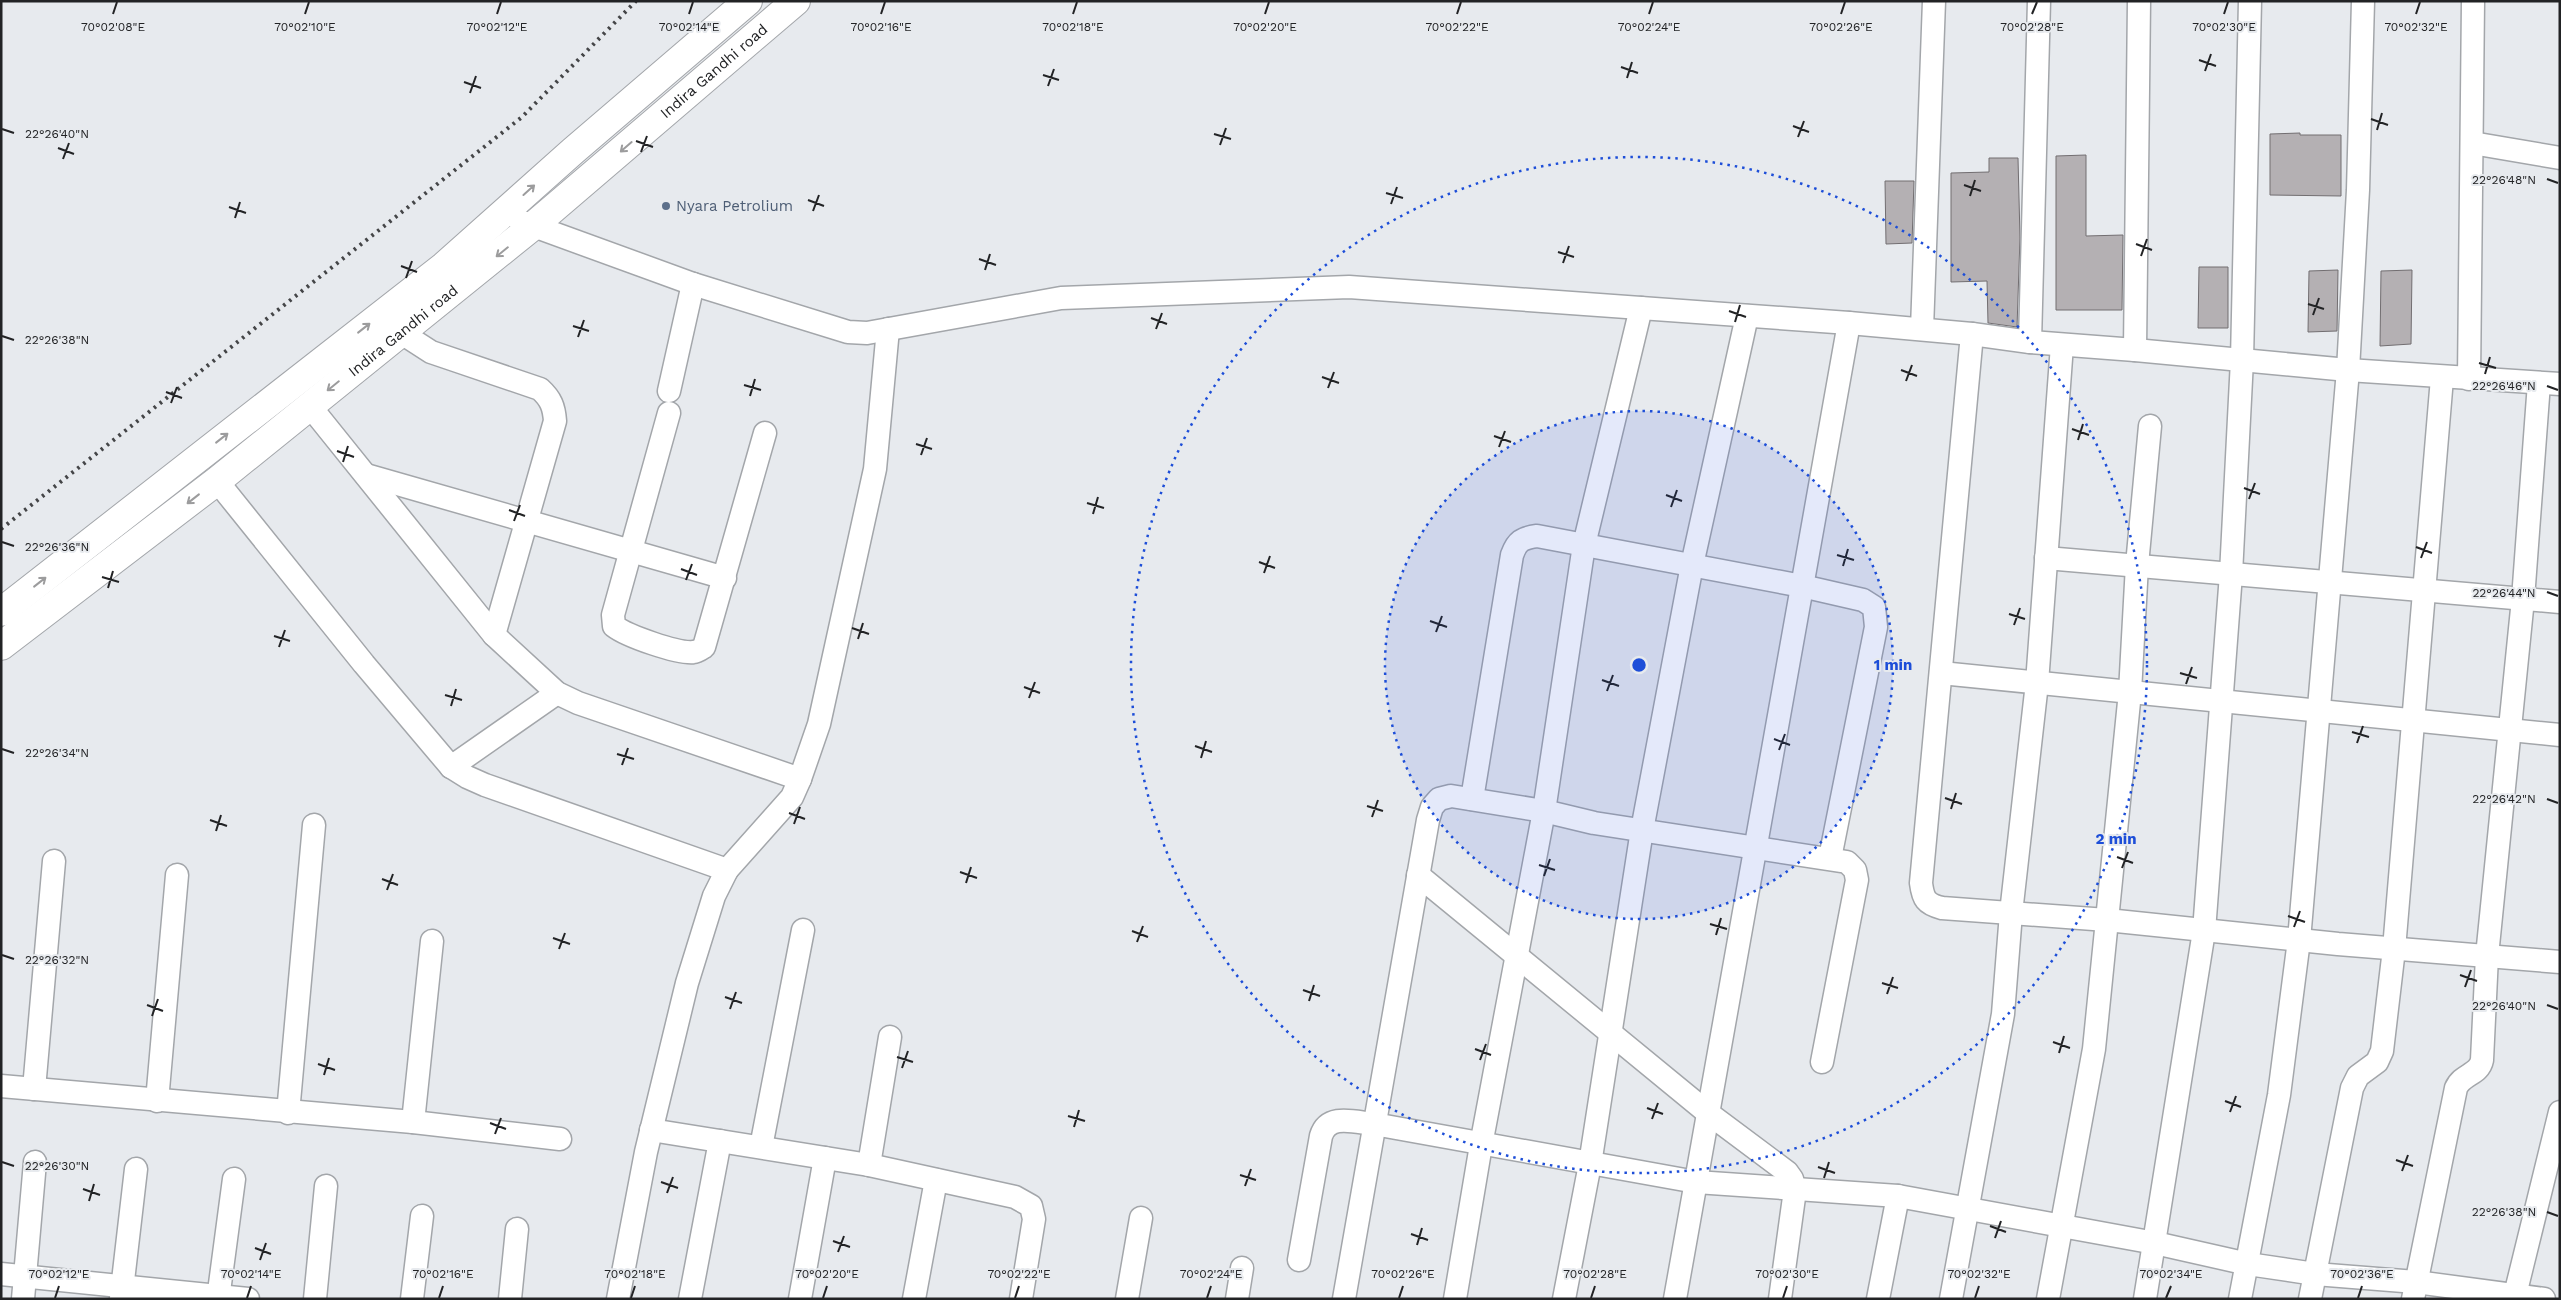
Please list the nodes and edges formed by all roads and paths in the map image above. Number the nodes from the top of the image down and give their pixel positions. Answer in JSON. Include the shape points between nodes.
{"nodes":[{"id":1,"x":748,"y":1,"type":"edge"},
{"id":2,"x":796,"y":1,"type":"edge"},
{"id":3,"x":1934,"y":1,"type":"edge"},
{"id":4,"x":2039,"y":1,"type":"edge"},
{"id":5,"x":2139,"y":1,"type":"edge"},
{"id":6,"x":2250,"y":1,"type":"edge"},
{"id":7,"x":2363,"y":1,"type":"edge"},
{"id":8,"x":2473,"y":1,"type":"edge"},
{"id":9,"x":2472,"y":143,"type":"junction"},
{"id":10,"x":2560,"y":158,"type":"edge"},
{"id":11,"x":503,"y":213,"type":"junction"},
{"id":12,"x":533,"y":226,"type":"junction"},
{"id":13,"x":693,"y":284,"type":"junction"},
{"id":14,"x":1641,"y":308,"type":"junction"},
{"id":15,"x":1747,"y":316,"type":"junction"},
{"id":16,"x":1849,"y":322,"type":"junction"},
{"id":17,"x":888,"y":329,"type":"junction"},
{"id":18,"x":1922,"y":329,"type":"junction"},
{"id":19,"x":400,"y":332,"type":"junction"},
{"id":20,"x":1972,"y":334,"type":"junction"},
{"id":21,"x":2030,"y":342,"type":"junction"},
{"id":22,"x":2062,"y":345,"type":"junction"},
{"id":23,"x":2135,"y":350,"type":"junction"},
{"id":24,"x":2242,"y":360,"type":"junction"},
{"id":25,"x":2348,"y":370,"type":"junction"},
{"id":26,"x":2442,"y":378,"type":"junction"},
{"id":27,"x":2469,"y":379,"type":"junction"},
{"id":28,"x":2550,"y":384,"type":"edge"},
{"id":29,"x":669,"y":391,"type":"dead end"},
{"id":30,"x":309,"y":405,"type":"junction"},
{"id":31,"x":669,"y":413,"type":"dead end"},
{"id":32,"x":2150,"y":426,"type":"dead end"},
{"id":33,"x":765,"y":433,"type":"dead end"},
{"id":34,"x":366,"y":475,"type":"junction"},
{"id":35,"x":217,"y":481,"type":"junction"},
{"id":36,"x":527,"y":520,"type":"junction"},
{"id":37,"x":1584,"y":546,"type":"junction"},
{"id":38,"x":632,"y":550,"type":"junction"},
{"id":39,"x":2046,"y":558,"type":"junction"},
{"id":40,"x":1692,"y":565,"type":"junction"},
{"id":41,"x":2137,"y":566,"type":"junction"},
{"id":42,"x":2231,"y":574,"type":"junction"},
{"id":43,"x":725,"y":578,"type":"junction"},
{"id":44,"x":2328,"y":582,"type":"junction"},
{"id":45,"x":1802,"y":586,"type":"junction"},
{"id":46,"x":2424,"y":590,"type":"junction"},
{"id":47,"x":2523,"y":599,"type":"junction"},
{"id":48,"x":2560,"y":602,"type":"edge"},
{"id":49,"x":1,"y":612,"type":"edge"},
{"id":50,"x":494,"y":635,"type":"junction"},
{"id":51,"x":1,"y":646,"type":"edge"},
{"id":52,"x":1941,"y":673,"type":"junction"},
{"id":53,"x":2037,"y":683,"type":"junction"},
{"id":54,"x":2130,"y":692,"type":"junction"},
{"id":55,"x":557,"y":693,"type":"junction"},
{"id":56,"x":2222,"y":702,"type":"junction"},
{"id":57,"x":2318,"y":711,"type":"junction"},
{"id":58,"x":2413,"y":721,"type":"junction"},
{"id":59,"x":2508,"y":728,"type":"junction"},
{"id":60,"x":2560,"y":735,"type":"edge"},
{"id":61,"x":451,"y":767,"type":"junction"},
{"id":62,"x":800,"y":780,"type":"junction"},
{"id":63,"x":1472,"y":799,"type":"junction"},
{"id":64,"x":1544,"y":811,"type":"junction"},
{"id":65,"x":314,"y":825,"type":"dead end"},
{"id":66,"x":1642,"y":830,"type":"junction"},
{"id":67,"x":1755,"y":848,"type":"junction"},
{"id":68,"x":1830,"y":858,"type":"junction"},
{"id":69,"x":54,"y":861,"type":"dead end"},
{"id":70,"x":727,"y":870,"type":"junction"},
{"id":71,"x":177,"y":875,"type":"dead end"},
{"id":72,"x":1418,"y":875,"type":"junction"},
{"id":73,"x":2011,"y":913,"type":"junction"},
{"id":74,"x":2107,"y":920,"type":"junction"},
{"id":75,"x":803,"y":930,"type":"dead end"},
{"id":76,"x":2204,"y":931,"type":"junction"},
{"id":77,"x":2299,"y":940,"type":"junction"},
{"id":78,"x":432,"y":941,"type":"dead end"},
{"id":79,"x":2394,"y":949,"type":"junction"},
{"id":80,"x":1517,"y":956,"type":"junction"},
{"id":81,"x":2487,"y":956,"type":"junction"},
{"id":82,"x":2560,"y":962,"type":"edge"},
{"id":83,"x":1610,"y":1033,"type":"junction"},
{"id":84,"x":890,"y":1037,"type":"dead end"},
{"id":85,"x":1822,"y":1062,"type":"dead end"},
{"id":86,"x":1,"y":1086,"type":"edge"},
{"id":87,"x":34,"y":1089,"type":"junction"},
{"id":88,"x":157,"y":1101,"type":"junction"},
{"id":89,"x":1708,"y":1112,"type":"junction"},
{"id":90,"x":2560,"y":1112,"type":"edge"},
{"id":91,"x":288,"y":1113,"type":"junction"},
{"id":92,"x":414,"y":1122,"type":"junction"},
{"id":93,"x":1374,"y":1124,"type":"junction"},
{"id":94,"x":651,"y":1130,"type":"junction"},
{"id":95,"x":560,"y":1139,"type":"dead end"},
{"id":96,"x":720,"y":1140,"type":"junction"},
{"id":97,"x":1481,"y":1145,"type":"junction"},
{"id":98,"x":761,"y":1147,"type":"junction"},
{"id":99,"x":825,"y":1158,"type":"junction"},
{"id":100,"x":35,"y":1162,"type":"dead end"},
{"id":101,"x":1590,"y":1164,"type":"junction"},
{"id":102,"x":869,"y":1165,"type":"junction"},
{"id":103,"x":136,"y":1169,"type":"dead end"},
{"id":104,"x":234,"y":1180,"type":"dead end"},
{"id":105,"x":936,"y":1180,"type":"junction"},
{"id":106,"x":1696,"y":1182,"type":"junction"},
{"id":107,"x":326,"y":1186,"type":"dead end"},
{"id":108,"x":1794,"y":1190,"type":"junction"},
{"id":109,"x":1898,"y":1196,"type":"junction"},
{"id":110,"x":1968,"y":1208,"type":"junction"},
{"id":111,"x":422,"y":1216,"type":"dead end"},
{"id":112,"x":1141,"y":1218,"type":"dead end"},
{"id":113,"x":2062,"y":1226,"type":"junction"},
{"id":114,"x":517,"y":1230,"type":"dead end"},
{"id":115,"x":2155,"y":1243,"type":"junction"},
{"id":116,"x":1299,"y":1260,"type":"dead end"},
{"id":117,"x":2248,"y":1264,"type":"junction"},
{"id":118,"x":1242,"y":1268,"type":"dead end"},
{"id":119,"x":1,"y":1274,"type":"edge"},
{"id":120,"x":2315,"y":1274,"type":"junction"},
{"id":121,"x":24,"y":1276,"type":"junction"},
{"id":122,"x":2414,"y":1291,"type":"edge"},
{"id":123,"x":121,"y":1292,"type":"edge"},
{"id":124,"x":218,"y":1297,"type":"edge"},
{"id":125,"x":2514,"y":1297,"type":"edge"},
{"id":126,"x":22,"y":1299,"type":"edge"},
{"id":127,"x":248,"y":1299,"type":"edge"},
{"id":128,"x":315,"y":1299,"type":"edge"},
{"id":129,"x":412,"y":1299,"type":"edge"},
{"id":130,"x":510,"y":1299,"type":"edge"},
{"id":131,"x":618,"y":1299,"type":"edge"},
{"id":132,"x":690,"y":1299,"type":"edge"},
{"id":133,"x":800,"y":1299,"type":"edge"},
{"id":134,"x":914,"y":1299,"type":"edge"},
{"id":135,"x":1021,"y":1299,"type":"edge"},
{"id":136,"x":1127,"y":1299,"type":"edge"},
{"id":137,"x":1237,"y":1299,"type":"edge"},
{"id":138,"x":1344,"y":1299,"type":"edge"},
{"id":139,"x":1455,"y":1299,"type":"edge"},
{"id":140,"x":1564,"y":1299,"type":"edge"},
{"id":141,"x":1675,"y":1299,"type":"edge"},
{"id":142,"x":1780,"y":1299,"type":"edge"},
{"id":143,"x":1878,"y":1299,"type":"edge"},
{"id":144,"x":1951,"y":1299,"type":"edge"},
{"id":145,"x":2048,"y":1299,"type":"edge"},
{"id":146,"x":2145,"y":1299,"type":"edge"},
{"id":147,"x":2240,"y":1299,"type":"edge"},
{"id":148,"x":2310,"y":1299,"type":"edge"},
{"id":149,"x":2544,"y":1299,"type":"edge"}],
"edges":[{"from":11,"to":1,"type":"main road","name":"Indira Gandhi road","one_way":true},
{"from":2,"to":12,"type":"main road","name":"Indira Gandhi road","one_way":true},
{"from":3,"to":18,"type":"street"},
{"from":4,"to":21,"type":"street"},
{"from":5,"to":23,"type":"street"},
{"from":6,"to":24,"type":"street"},
{"from":7,"to":25,"type":"street","via":[[2358,190]]},
{"from":8,"to":9,"type":"street"},
{"from":9,"to":10,"type":"street"},
{"from":9,"to":27,"type":"street"},
{"from":11,"to":12,"type":"street"},
{"from":49,"to":11,"type":"main road","name":"Indira Gandhi road","one_way":true,"via":[[444,266]]},
{"from":12,"to":13,"type":"street"},
{"from":12,"to":19,"type":"main road","name":"Indira Gandhi road","one_way":true},
{"from":13,"to":17,"type":"street","via":[[848,332]]},
{"from":13,"to":29,"type":"street"},
{"from":14,"to":15,"type":"street"},
{"from":14,"to":17,"type":"street","via":[[1349,287],[1061,298]]},
{"from":14,"to":37,"type":"street"},
{"from":15,"to":16,"type":"street"},
{"from":15,"to":40,"type":"street"},
{"from":16,"to":18,"type":"street"},
{"from":16,"to":45,"type":"street"},
{"from":17,"to":62,"type":"street","via":[[875,468],[819,724]]},
{"from":18,"to":20,"type":"street"},
{"from":19,"to":30,"type":"main road","name":"Indira Gandhi road","one_way":true},
{"from":19,"to":36,"type":"street","via":[[431,352],[540,389],[549,397],[554,421]]},
{"from":20,"to":21,"type":"street"},
{"from":20,"to":52,"type":"street"},
{"from":21,"to":22,"type":"street"},
{"from":22,"to":23,"type":"street"},
{"from":22,"to":39,"type":"street"},
{"from":23,"to":24,"type":"street"},
{"from":24,"to":25,"type":"street"},
{"from":24,"to":42,"type":"street"},
{"from":25,"to":26,"type":"street"},
{"from":25,"to":44,"type":"street"},
{"from":26,"to":27,"type":"street"},
{"from":26,"to":46,"type":"street"},
{"from":27,"to":28,"type":"street"},
{"from":28,"to":47,"type":"street"},
{"from":30,"to":34,"type":"street"},
{"from":30,"to":35,"type":"main road","name":"Indira Gandhi road"},
{"from":31,"to":38,"type":"street"},
{"from":32,"to":41,"type":"street"},
{"from":33,"to":43,"type":"street"},
{"from":34,"to":36,"type":"street"},
{"from":34,"to":50,"type":"street"},
{"from":35,"to":51,"type":"main road","name":"Indira Gandhi road","one_way":true},
{"from":35,"to":61,"type":"street"},
{"from":36,"to":38,"type":"street"},
{"from":36,"to":50,"type":"street"},
{"from":37,"to":40,"type":"street"},
{"from":37,"to":63,"type":"street","via":[[1536,536],[1524,537],[1516,544]]},
{"from":37,"to":64,"type":"street"},
{"from":38,"to":43,"type":"street"},
{"from":38,"to":43,"type":"street","via":[[613,615],[614,626],[624,634],[695,653],[704,647]]},
{"from":39,"to":41,"type":"street"},
{"from":39,"to":53,"type":"street"},
{"from":40,"to":45,"type":"street"},
{"from":40,"to":66,"type":"street"},
{"from":41,"to":42,"type":"street"},
{"from":41,"to":54,"type":"street"},
{"from":42,"to":44,"type":"street"},
{"from":42,"to":56,"type":"street"},
{"from":44,"to":46,"type":"street"},
{"from":44,"to":57,"type":"street"},
{"from":45,"to":67,"type":"street"},
{"from":45,"to":68,"type":"street","via":[[1863,600],[1874,606],[1877,617]]},
{"from":46,"to":47,"type":"street"},
{"from":46,"to":58,"type":"street"},
{"from":47,"to":48,"type":"street"},
{"from":47,"to":59,"type":"street"},
{"from":50,"to":55,"type":"street"},
{"from":52,"to":53,"type":"street"},
{"from":52,"to":73,"type":"street","via":[[1921,883],[1923,897],[1930,906]]},
{"from":53,"to":54,"type":"street"},
{"from":53,"to":73,"type":"street"},
{"from":54,"to":56,"type":"street"},
{"from":54,"to":74,"type":"street"},
{"from":55,"to":61,"type":"street"},
{"from":55,"to":62,"type":"street"},
{"from":56,"to":57,"type":"street"},
{"from":56,"to":76,"type":"street"},
{"from":57,"to":58,"type":"street"},
{"from":57,"to":77,"type":"street"},
{"from":58,"to":59,"type":"street"},
{"from":58,"to":79,"type":"street"},
{"from":59,"to":60,"type":"street"},
{"from":59,"to":81,"type":"street"},
{"from":61,"to":70,"type":"street","via":[[485,785]]},
{"from":62,"to":70,"type":"street","via":[[783,809]]},
{"from":63,"to":64,"type":"street"},
{"from":63,"to":72,"type":"street","via":[[1451,796],[1439,799],[1432,807]]},
{"from":64,"to":66,"type":"street"},
{"from":64,"to":80,"type":"street"},
{"from":65,"to":91,"type":"street"},
{"from":66,"to":67,"type":"street"},
{"from":66,"to":83,"type":"street"},
{"from":67,"to":68,"type":"street"},
{"from":67,"to":89,"type":"street"},
{"from":68,"to":85,"type":"street","via":[[1847,862],[1855,870],[1857,880]]},
{"from":69,"to":87,"type":"street"},
{"from":70,"to":94,"type":"street","via":[[714,896],[693,963]]},
{"from":71,"to":88,"type":"street"},
{"from":72,"to":80,"type":"street"},
{"from":72,"to":93,"type":"street"},
{"from":73,"to":74,"type":"street"},
{"from":73,"to":110,"type":"street","via":[[2003,1014]]},
{"from":74,"to":76,"type":"street"},
{"from":74,"to":113,"type":"street","via":[[2094,1049]]},
{"from":75,"to":98,"type":"street"},
{"from":76,"to":77,"type":"street"},
{"from":76,"to":115,"type":"street"},
{"from":77,"to":79,"type":"street"},
{"from":77,"to":117,"type":"street","via":[[2279,1095]]},
{"from":78,"to":92,"type":"street"},
{"from":79,"to":81,"type":"street"},
{"from":79,"to":120,"type":"street","via":[[2382,1051],[2377,1062],[2358,1076],[2352,1088]]},
{"from":80,"to":83,"type":"street"},
{"from":80,"to":97,"type":"street"},
{"from":81,"to":82,"type":"street"},
{"from":81,"to":122,"type":"street","via":[[2482,1060],[2479,1069],[2460,1080],[2456,1088]]},
{"from":83,"to":89,"type":"street"},
{"from":83,"to":101,"type":"street"},
{"from":84,"to":102,"type":"street"},
{"from":86,"to":87,"type":"street"},
{"from":87,"to":88,"type":"street"},
{"from":88,"to":91,"type":"street"},
{"from":89,"to":106,"type":"street"},
{"from":89,"to":108,"type":"street","via":[[1787,1172]]},
{"from":90,"to":125,"type":"street"},
{"from":91,"to":92,"type":"street"},
{"from":92,"to":95,"type":"street"},
{"from":93,"to":97,"type":"street"},
{"from":93,"to":116,"type":"street","via":[[1333,1120],[1324,1126]]},
{"from":93,"to":138,"type":"street"},
{"from":94,"to":96,"type":"street"},
{"from":94,"to":131,"type":"street"},
{"from":96,"to":98,"type":"street"},
{"from":96,"to":132,"type":"street"},
{"from":97,"to":101,"type":"street"},
{"from":97,"to":139,"type":"street"},
{"from":98,"to":99,"type":"street"},
{"from":99,"to":102,"type":"street"},
{"from":99,"to":133,"type":"street"},
{"from":100,"to":121,"type":"street"},
{"from":101,"to":106,"type":"street"},
{"from":101,"to":140,"type":"street"},
{"from":102,"to":105,"type":"street"},
{"from":103,"to":123,"type":"street"},
{"from":104,"to":124,"type":"street"},
{"from":105,"to":134,"type":"street"},
{"from":105,"to":135,"type":"street","via":[[1015,1197],[1030,1206],[1034,1232]]},
{"from":106,"to":108,"type":"street"},
{"from":106,"to":141,"type":"street"},
{"from":107,"to":128,"type":"street"},
{"from":108,"to":109,"type":"street"},
{"from":108,"to":142,"type":"street"},
{"from":109,"to":110,"type":"street"},
{"from":109,"to":143,"type":"street"},
{"from":110,"to":113,"type":"street"},
{"from":110,"to":144,"type":"street"},
{"from":111,"to":129,"type":"street"},
{"from":112,"to":136,"type":"street"},
{"from":113,"to":115,"type":"street"},
{"from":113,"to":145,"type":"street"},
{"from":114,"to":130,"type":"street"},
{"from":115,"to":117,"type":"street"},
{"from":115,"to":146,"type":"street"},
{"from":117,"to":120,"type":"street"},
{"from":117,"to":147,"type":"street"},
{"from":118,"to":137,"type":"street"},
{"from":119,"to":121,"type":"street"},
{"from":120,"to":122,"type":"street"},
{"from":120,"to":148,"type":"street"},
{"from":121,"to":123,"type":"street"},
{"from":121,"to":126,"type":"street"},
{"from":122,"to":125,"type":"street"},
{"from":123,"to":124,"type":"street"},
{"from":124,"to":127,"type":"street"},
{"from":125,"to":149,"type":"street"}]}
